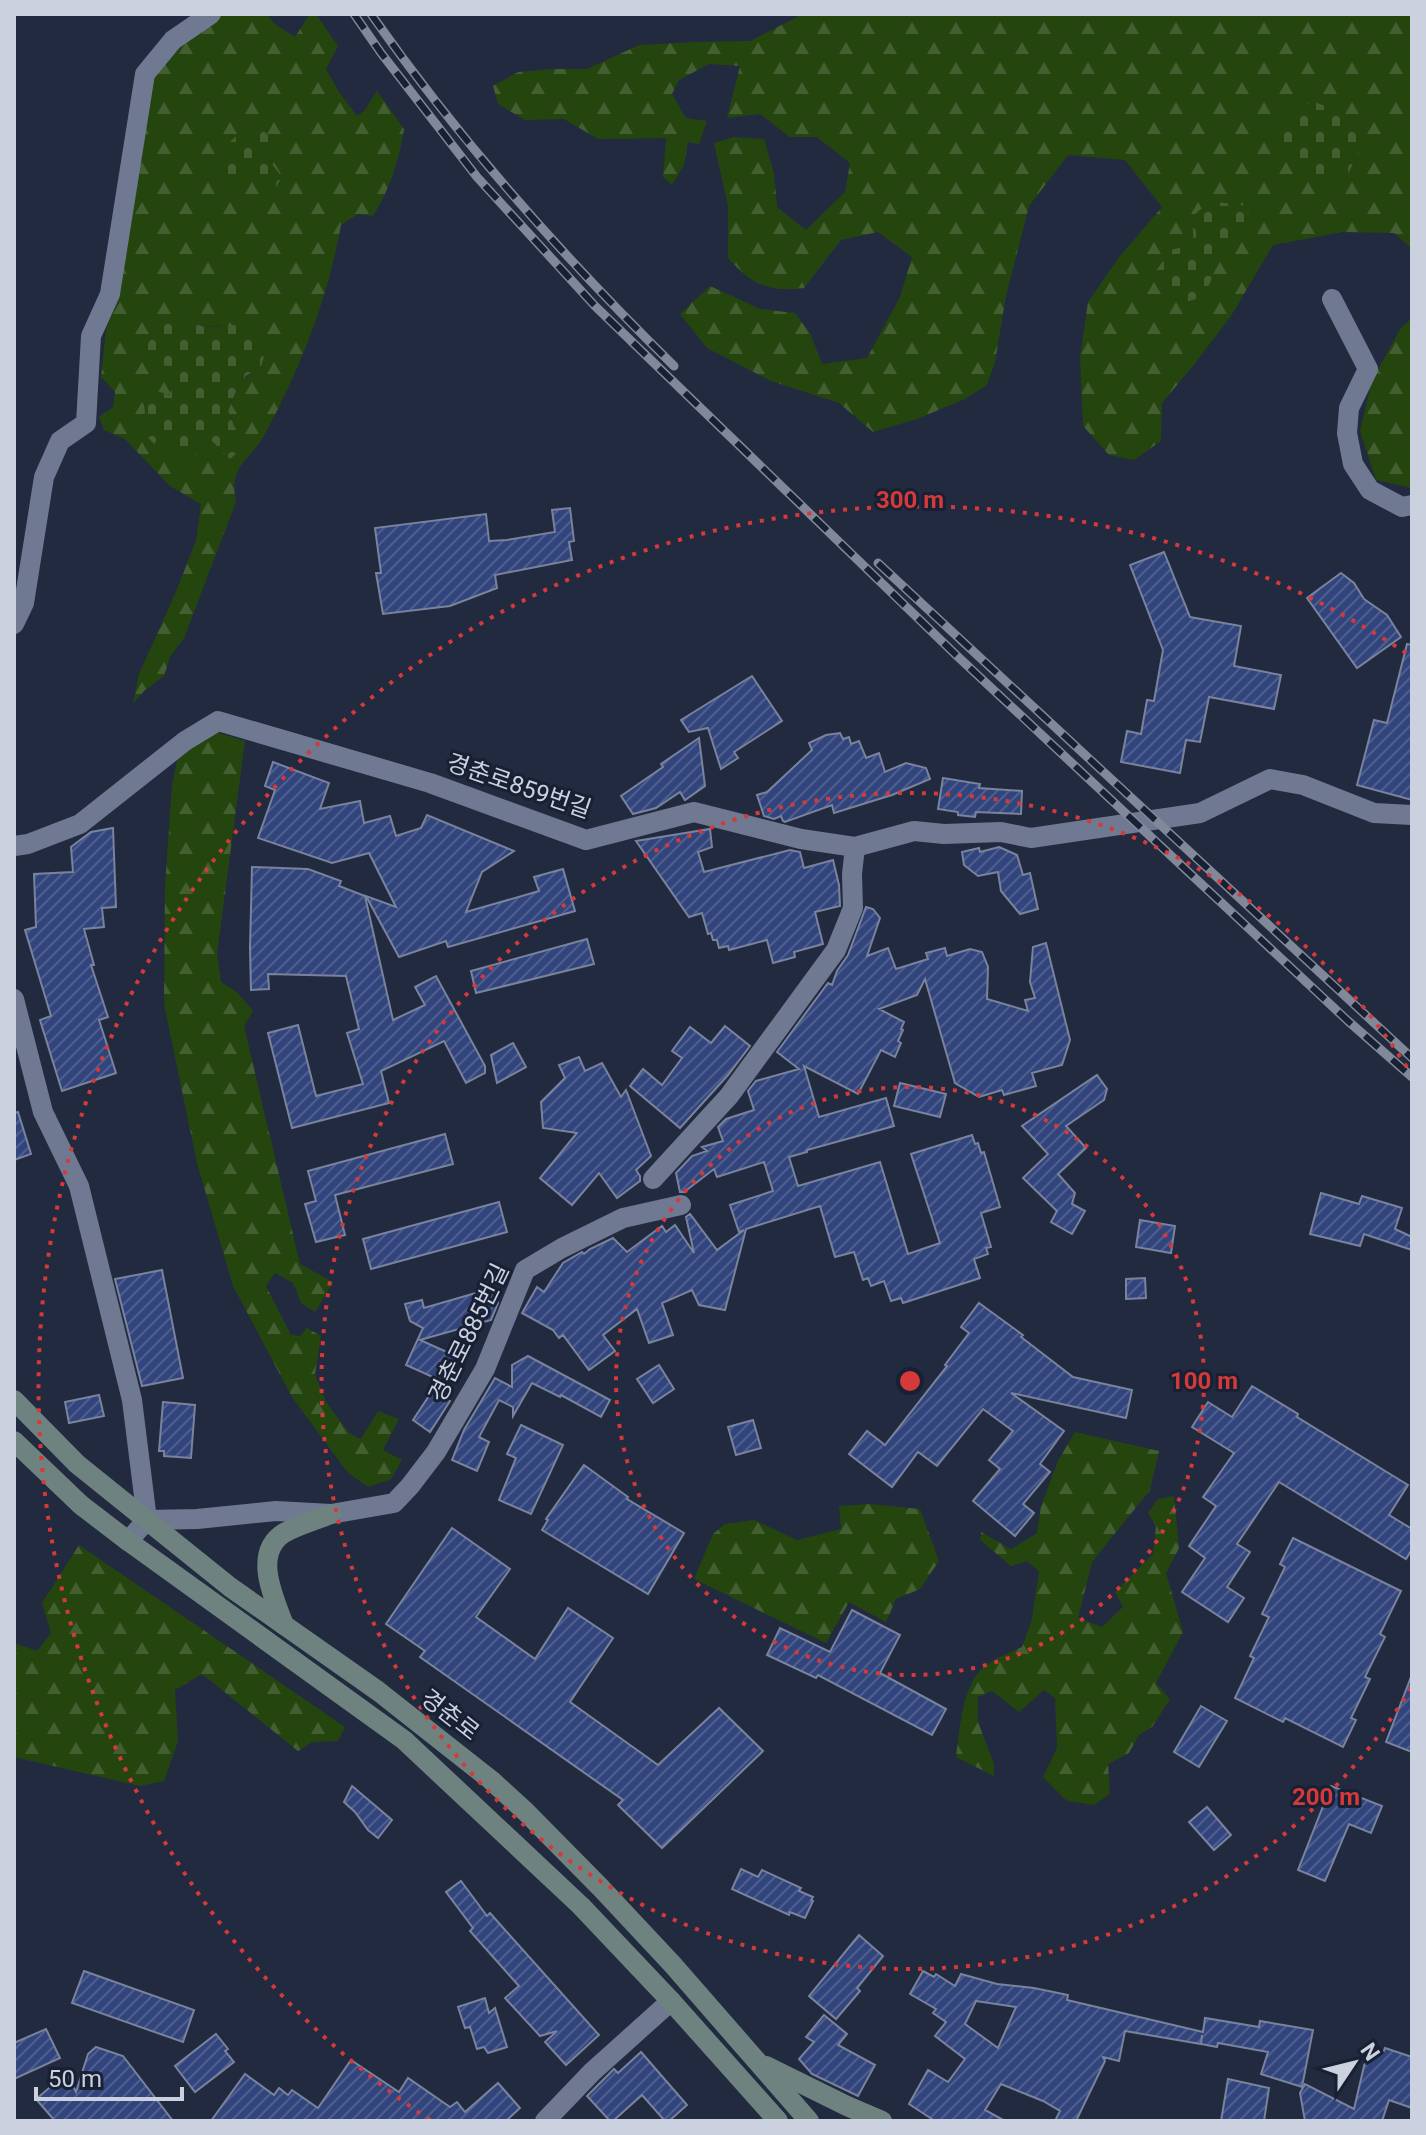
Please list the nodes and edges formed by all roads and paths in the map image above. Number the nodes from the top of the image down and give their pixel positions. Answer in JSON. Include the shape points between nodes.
{"nodes":[{"id":1,"x":211,"y":14,"type":"edge"},
{"id":2,"x":1332,"y":299,"type":"dead end"},
{"id":3,"x":1412,"y":505,"type":"edge"},
{"id":4,"x":14,"y":624,"type":"edge"},
{"id":5,"x":1412,"y":815,"type":"edge"},
{"id":6,"x":14,"y":846,"type":"edge"},
{"id":7,"x":855,"y":847,"type":"junction"},
{"id":8,"x":14,"y":999,"type":"edge"},
{"id":9,"x":653,"y":1179,"type":"dead end"},
{"id":10,"x":681,"y":1205,"type":"dead end"},
{"id":11,"x":14,"y":1400,"type":"edge"},
{"id":12,"x":14,"y":1441,"type":"edge"},
{"id":13,"x":331,"y":1514,"type":"junction"},
{"id":14,"x":147,"y":1520,"type":"junction"},
{"id":15,"x":128,"y":1541,"type":"junction"},
{"id":16,"x":284,"y":1625,"type":"junction"},
{"id":17,"x":671,"y":2001,"type":"junction"},
{"id":18,"x":754,"y":2060,"type":"junction"},
{"id":19,"x":545,"y":2121,"type":"edge"},
{"id":20,"x":778,"y":2121,"type":"edge"},
{"id":21,"x":809,"y":2121,"type":"edge"},
{"id":22,"x":882,"y":2121,"type":"edge"}],
"edges":[{"from":1,"to":4,"type":"street","via":[[173,40],[145,74],[110,294],[91,336],[86,423],[60,441],[44,477],[24,603]]},
{"from":2,"to":3,"type":"street","via":[[1368,369],[1349,408],[1353,464],[1370,490],[1402,507]]},
{"from":5,"to":7,"type":"street","name":"경춘로859번길","via":[[1374,813],[1303,785],[1270,779],[1200,813],[1031,838],[1001,832],[914,831]]},
{"from":6,"to":7,"type":"street","name":"경춘로859번길","via":[[80,824],[218,721],[430,783],[586,840],[694,812]]},
{"from":7,"to":9,"type":"street","via":[[853,908],[836,950],[729,1096]]},
{"from":8,"to":14,"type":"street","via":[[43,1112],[79,1186],[132,1400]]},
{"from":10,"to":13,"type":"street","name":"경춘로885번길","via":[[623,1218],[525,1270],[485,1369],[410,1486],[394,1503]]},
{"from":11,"to":14,"type":"street","name":"경춘로","via":[[77,1464]]},
{"from":12,"to":15,"type":"street","name":"경춘로"},
{"from":13,"to":14,"type":"street","name":"경춘로885번길","via":[[276,1511]]},
{"from":13,"to":16,"type":"street","via":[[272,1544],[267,1557],[272,1594]]},
{"from":14,"to":15,"type":"street"},
{"from":14,"to":16,"type":"street","name":"경춘로"},
{"from":15,"to":17,"type":"street","name":"경춘로","via":[[404,1740],[581,1906]]},
{"from":16,"to":18,"type":"street","name":"경춘로","via":[[378,1691],[526,1812],[673,1965]]},
{"from":17,"to":19,"type":"street"},
{"from":17,"to":20,"type":"street","name":"경춘로"},
{"from":18,"to":21,"type":"street","name":"경춘로"},
{"from":18,"to":22,"type":"street"}]}
